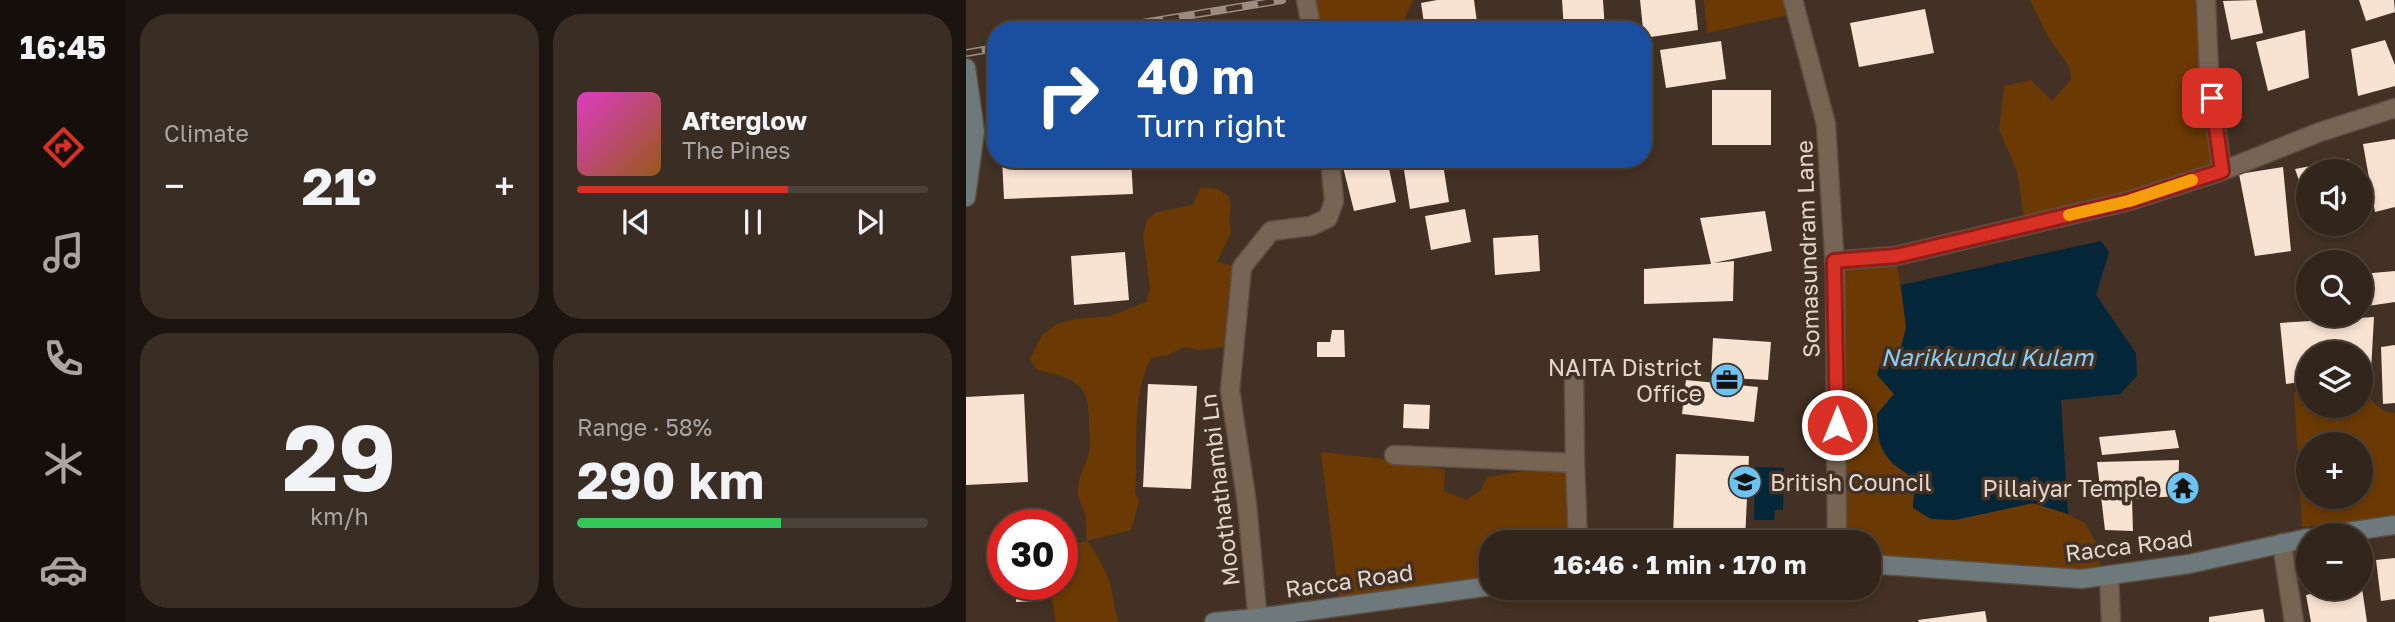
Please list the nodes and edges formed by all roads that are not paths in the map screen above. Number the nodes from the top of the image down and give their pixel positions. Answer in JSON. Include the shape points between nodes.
{"nodes":[{"id":1,"x":1306,"y":0,"type":"edge"},
{"id":2,"x":1793,"y":0,"type":"edge"},
{"id":3,"x":2206,"y":0,"type":"edge"},
{"id":4,"x":1310,"y":21,"type":"edge"},
{"id":5,"x":966,"y":68,"type":"edge"},
{"id":6,"x":2395,"y":108,"type":"edge"},
{"id":7,"x":1331,"y":168,"type":"edge"},
{"id":8,"x":2222,"y":171,"type":"junction"},
{"id":9,"x":966,"y":197,"type":"edge"},
{"id":10,"x":1834,"y":261,"type":"junction"},
{"id":11,"x":1574,"y":375,"type":"dead end"},
{"id":12,"x":1394,"y":456,"type":"dead end"},
{"id":13,"x":1575,"y":463,"type":"junction"},
{"id":14,"x":2395,"y":525,"type":"edge"},
{"id":15,"x":2373,"y":528,"type":"edge"},
{"id":16,"x":1578,"y":530,"type":"edge"},
{"id":17,"x":1837,"y":530,"type":"edge"},
{"id":18,"x":2296,"y":540,"type":"edge"},
{"id":19,"x":2282,"y":543,"type":"junction"},
{"id":20,"x":1881,"y":565,"type":"edge"},
{"id":21,"x":2109,"y":575,"type":"junction"},
{"id":22,"x":1479,"y":588,"type":"edge"},
{"id":23,"x":1258,"y":620,"type":"edge"},
{"id":24,"x":1214,"y":622,"type":"edge"},
{"id":25,"x":2111,"y":622,"type":"edge"},
{"id":26,"x":2294,"y":622,"type":"edge"}],
"edges":[{"from":1,"to":4,"type":"street"},
{"from":2,"to":10,"type":"street","name":"Somasundram Lane","via":[[1826,124]]},
{"from":3,"to":8,"type":"street","via":[[2209,74]]},
{"from":5,"to":9,"type":"street","via":[[975,131]]},
{"from":6,"to":8,"type":"street"},
{"from":7,"to":23,"type":"street","name":"Moothathambi Ln","via":[[1334,201],[1328,218],[1311,226],[1270,231],[1242,267],[1230,390]]},
{"from":8,"to":10,"type":"street","via":[[2129,201],[1909,253]]},
{"from":10,"to":17,"type":"street","name":"Somasundram Lane"},
{"from":11,"to":13,"type":"street"},
{"from":12,"to":13,"type":"street"},
{"from":13,"to":16,"type":"street"},
{"from":14,"to":15,"type":"street"},
{"from":18,"to":19,"type":"street","name":"Racca Road"},
{"from":19,"to":21,"type":"street","name":"Racca Road","via":[[2189,564]]},
{"from":19,"to":26,"type":"street"},
{"from":20,"to":21,"type":"street","name":"Racca Road","via":[[2081,579]]},
{"from":21,"to":25,"type":"street"},
{"from":22,"to":23,"type":"street","name":"Racca Road"},
{"from":23,"to":24,"type":"street","name":"Racca Road"}]}
